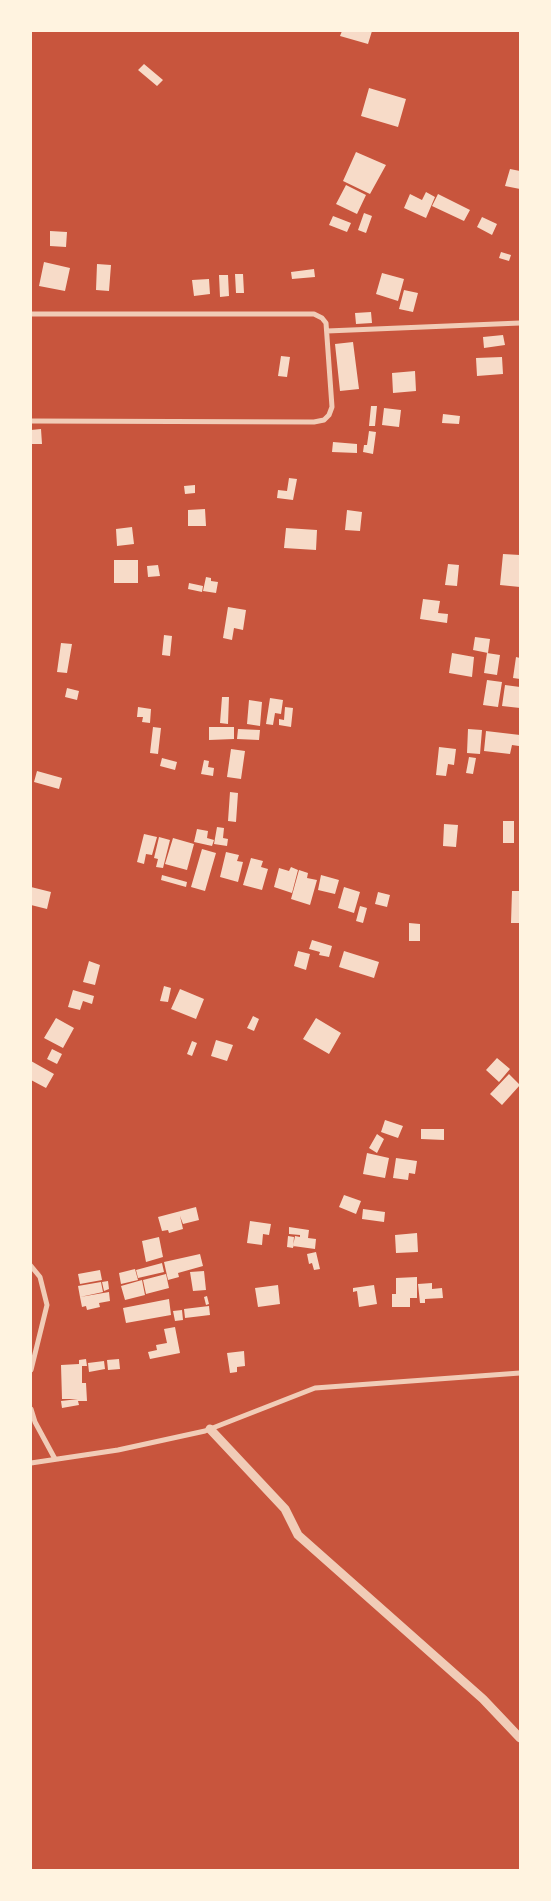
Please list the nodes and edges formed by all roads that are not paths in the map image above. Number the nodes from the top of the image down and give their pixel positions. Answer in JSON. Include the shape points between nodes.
{"nodes":[{"id":1,"x":31,"y":314,"type":"edge"},
{"id":2,"x":520,"y":323,"type":"edge"},
{"id":3,"x":327,"y":331,"type":"junction"},
{"id":4,"x":31,"y":421,"type":"edge"},
{"id":5,"x":31,"y":1266,"type":"edge"},
{"id":6,"x":31,"y":1370,"type":"edge"},
{"id":7,"x":520,"y":1373,"type":"edge"},
{"id":8,"x":31,"y":1409,"type":"edge"},
{"id":9,"x":210,"y":1429,"type":"junction"},
{"id":10,"x":55,"y":1459,"type":"junction"},
{"id":11,"x":31,"y":1463,"type":"edge"},
{"id":12,"x":520,"y":1738,"type":"edge"}],
"edges":[{"from":1,"to":3,"type":"street","via":[[314,314],[326,323]]},
{"from":2,"to":3,"type":"street"},
{"from":3,"to":4,"type":"street","via":[[332,407],[324,420]]},
{"from":5,"to":6,"type":"street","via":[[40,1277],[47,1305]]},
{"from":7,"to":9,"type":"street","via":[[315,1388]]},
{"from":8,"to":10,"type":"street"},
{"from":9,"to":10,"type":"street","via":[[118,1450]]},
{"from":9,"to":12,"type":"street","via":[[285,1509],[298,1535],[483,1699]]},
{"from":10,"to":11,"type":"street"}]}
